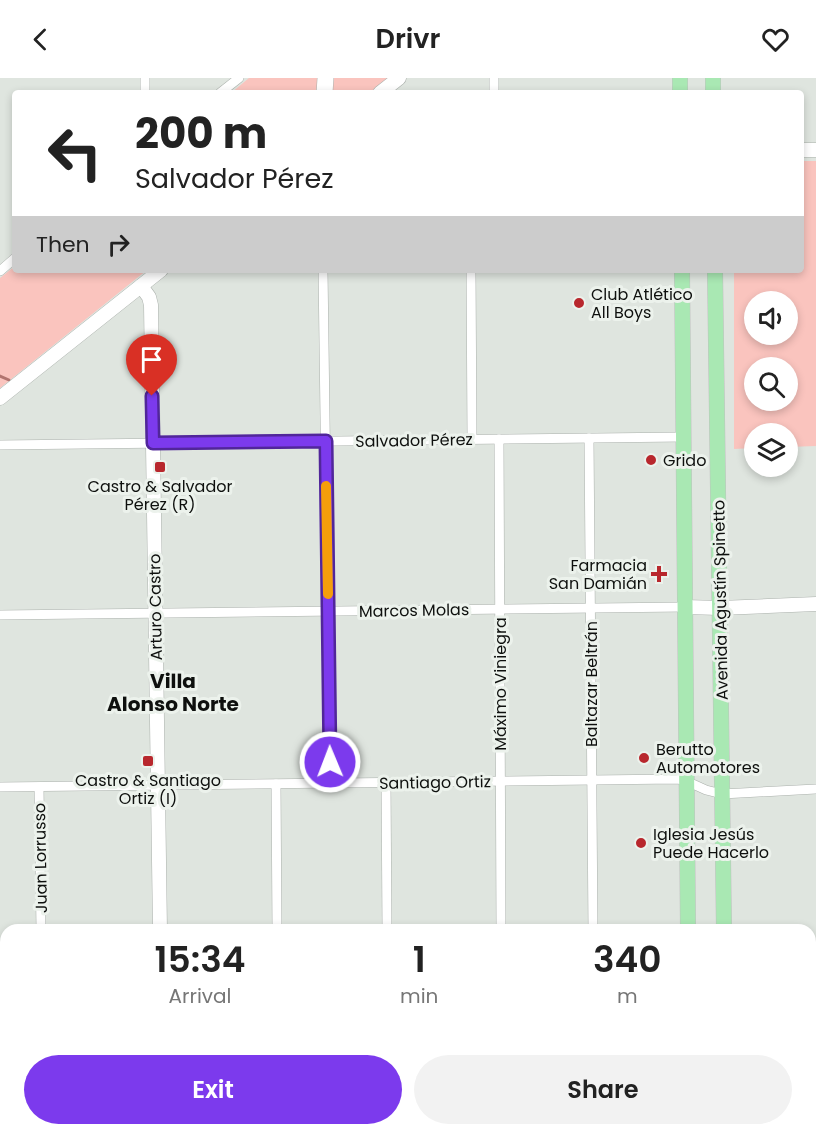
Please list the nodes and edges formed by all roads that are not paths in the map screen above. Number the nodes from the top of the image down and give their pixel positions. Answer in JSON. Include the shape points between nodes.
{"nodes":[{"id":1,"x":239,"y":78,"type":"edge"},
{"id":2,"x":399,"y":78,"type":"edge"},
{"id":3,"x":224,"y":90,"type":"edge"},
{"id":4,"x":384,"y":90,"type":"edge"},
{"id":5,"x":157,"y":273,"type":"edge"},
{"id":6,"x":323,"y":273,"type":"edge"},
{"id":7,"x":471,"y":273,"type":"edge"},
{"id":8,"x":682,"y":273,"type":"edge"},
{"id":9,"x":715,"y":273,"type":"edge"},
{"id":10,"x":141,"y":286,"type":"junction"},
{"id":11,"x":0,"y":398,"type":"edge"},
{"id":12,"x":683,"y":437,"type":"junction"},
{"id":13,"x":589,"y":438,"type":"junction"},
{"id":14,"x":472,"y":439,"type":"junction"},
{"id":15,"x":499,"y":439,"type":"junction"},
{"id":16,"x":326,"y":441,"type":"junction"},
{"id":17,"x":153,"y":443,"type":"junction"},
{"id":18,"x":0,"y":445,"type":"edge"},
{"id":19,"x":816,"y":604,"type":"edge"},
{"id":20,"x":685,"y":607,"type":"junction"},
{"id":21,"x":590,"y":608,"type":"junction"},
{"id":22,"x":720,"y":608,"type":"junction"},
{"id":23,"x":500,"y":609,"type":"junction"},
{"id":24,"x":328,"y":611,"type":"junction"},
{"id":25,"x":155,"y":614,"type":"junction"},
{"id":26,"x":0,"y":615,"type":"edge"},
{"id":27,"x":592,"y":780,"type":"junction"},
{"id":28,"x":500,"y":781,"type":"junction"},
{"id":29,"x":687,"y":781,"type":"junction"},
{"id":30,"x":330,"y":783,"type":"junction"},
{"id":31,"x":386,"y":783,"type":"junction"},
{"id":32,"x":276,"y":784,"type":"junction"},
{"id":33,"x":158,"y":785,"type":"junction"},
{"id":34,"x":0,"y":787,"type":"edge"},
{"id":35,"x":39,"y":787,"type":"junction"},
{"id":36,"x":816,"y":789,"type":"edge"},
{"id":37,"x":722,"y":794,"type":"junction"},
{"id":38,"x":41,"y":924,"type":"edge"},
{"id":39,"x":159,"y":924,"type":"edge"},
{"id":40,"x":277,"y":924,"type":"edge"},
{"id":41,"x":387,"y":924,"type":"edge"},
{"id":42,"x":501,"y":924,"type":"edge"},
{"id":43,"x":593,"y":924,"type":"edge"},
{"id":44,"x":688,"y":924,"type":"edge"},
{"id":45,"x":724,"y":924,"type":"edge"}],
"edges":[{"from":1,"to":3,"type":"street"},
{"from":2,"to":4,"type":"street"},
{"from":5,"to":10,"type":"street"},
{"from":6,"to":16,"type":"street"},
{"from":7,"to":14,"type":"street"},
{"from":8,"to":12,"type":"main road"},
{"from":9,"to":22,"type":"main road","name":"Avenida Agustín Spinetto"},
{"from":10,"to":11,"type":"street"},
{"from":10,"to":17,"type":"street","name":"Arturo Castro","via":[[151,305]]},
{"from":12,"to":13,"type":"street","name":"Salvador Pérez"},
{"from":12,"to":20,"type":"main road"},
{"from":13,"to":15,"type":"street","name":"Salvador Pérez"},
{"from":13,"to":21,"type":"street","name":"Baltazar Beltrán"},
{"from":14,"to":15,"type":"street","name":"Salvador Pérez"},
{"from":14,"to":16,"type":"street","name":"Salvador Pérez"},
{"from":15,"to":23,"type":"street","name":"Máximo Viniegra"},
{"from":16,"to":17,"type":"street","name":"Salvador Pérez"},
{"from":16,"to":24,"type":"street"},
{"from":17,"to":18,"type":"street","name":"Salvador Pérez"},
{"from":17,"to":25,"type":"street","name":"Arturo Castro"},
{"from":19,"to":22,"type":"street"},
{"from":20,"to":21,"type":"street","name":"Marcos Molas"},
{"from":20,"to":22,"type":"street"},
{"from":20,"to":29,"type":"main road"},
{"from":21,"to":23,"type":"street","name":"Marcos Molas"},
{"from":21,"to":27,"type":"street","name":"Baltazar Beltrán"},
{"from":22,"to":37,"type":"main road","name":"Avenida Agustín Spinetto"},
{"from":23,"to":24,"type":"street","name":"Marcos Molas"},
{"from":23,"to":28,"type":"street","name":"Máximo Viniegra"},
{"from":24,"to":25,"type":"street","name":"Marcos Molas"},
{"from":24,"to":30,"type":"street"},
{"from":25,"to":26,"type":"street","name":"Marcos Molas"},
{"from":25,"to":33,"type":"street","name":"Arturo Castro"},
{"from":27,"to":28,"type":"street","name":"Santiago Ortiz"},
{"from":27,"to":29,"type":"street","name":"Santiago Ortiz"},
{"from":27,"to":43,"type":"street","name":"Baltazar Beltrán"},
{"from":28,"to":31,"type":"street","name":"Santiago Ortiz"},
{"from":28,"to":42,"type":"street","name":"Máximo Viniegra"},
{"from":29,"to":37,"type":"street","name":"Santiago Ortiz"},
{"from":29,"to":44,"type":"main road"},
{"from":30,"to":31,"type":"street","name":"Santiago Ortiz"},
{"from":30,"to":32,"type":"street","name":"Santiago Ortiz"},
{"from":31,"to":41,"type":"street"},
{"from":32,"to":33,"type":"street","name":"Santiago Ortiz"},
{"from":32,"to":40,"type":"street"},
{"from":33,"to":35,"type":"street","name":"Santiago Ortiz"},
{"from":33,"to":39,"type":"street","name":"Arturo Castro"},
{"from":34,"to":35,"type":"street","name":"Santiago Ortiz"},
{"from":35,"to":38,"type":"street","name":"Juan Lorrusso"},
{"from":36,"to":37,"type":"street"},
{"from":37,"to":45,"type":"main road","name":"Avenida Agustín Spinetto"}]}
